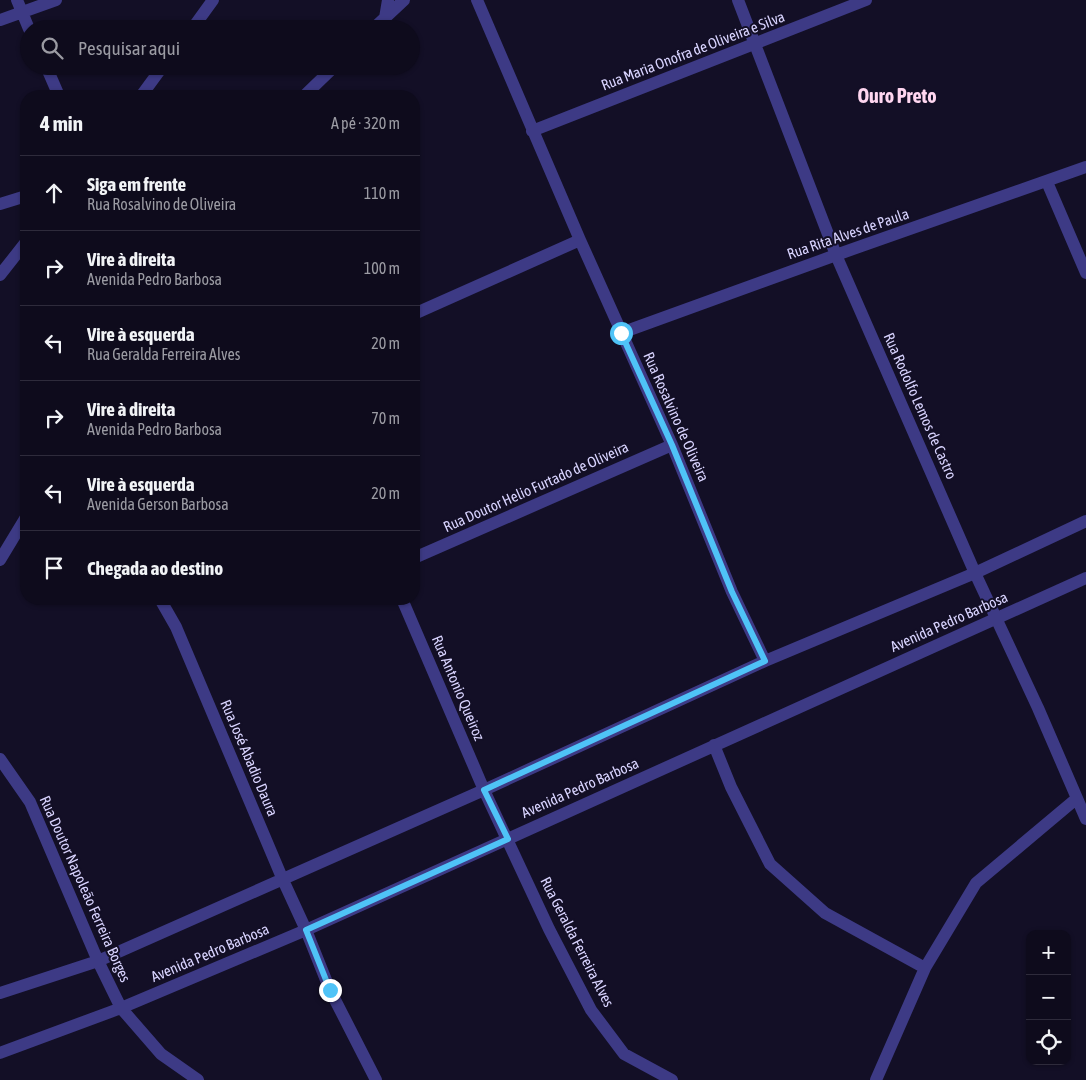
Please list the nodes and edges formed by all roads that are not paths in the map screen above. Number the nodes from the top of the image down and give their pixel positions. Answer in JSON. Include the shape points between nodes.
{"nodes":[{"id":1,"x":17,"y":0,"type":"edge"},
{"id":2,"x":56,"y":0,"type":"edge"},
{"id":3,"x":213,"y":0,"type":"edge"},
{"id":4,"x":388,"y":0,"type":"edge"},
{"id":5,"x":404,"y":0,"type":"edge"},
{"id":6,"x":477,"y":0,"type":"edge"},
{"id":7,"x":738,"y":0,"type":"edge"},
{"id":8,"x":866,"y":0,"type":"edge"},
{"id":9,"x":21,"y":13,"type":"junction"},
{"id":10,"x":385,"y":18,"type":"joint"},
{"id":11,"x":0,"y":20,"type":"edge"},
{"id":12,"x":24,"y":20,"type":"edge"},
{"id":13,"x":199,"y":20,"type":"edge"},
{"id":14,"x":755,"y":45,"type":"junction"},
{"id":15,"x":50,"y":75,"type":"edge"},
{"id":16,"x":156,"y":75,"type":"edge"},
{"id":17,"x":326,"y":75,"type":"edge"},
{"id":18,"x":56,"y":90,"type":"edge"},
{"id":19,"x":145,"y":90,"type":"edge"},
{"id":20,"x":310,"y":90,"type":"edge"},
{"id":21,"x":532,"y":131,"type":"junction"},
{"id":22,"x":1086,"y":167,"type":"edge"},
{"id":23,"x":1047,"y":182,"type":"junction"},
{"id":24,"x":20,"y":198,"type":"edge"},
{"id":25,"x":0,"y":204,"type":"edge"},
{"id":26,"x":580,"y":240,"type":"junction"},
{"id":27,"x":20,"y":249,"type":"edge"},
{"id":28,"x":836,"y":255,"type":"junction"},
{"id":29,"x":1086,"y":273,"type":"edge"},
{"id":30,"x":0,"y":274,"type":"edge"},
{"id":31,"x":420,"y":311,"type":"edge"},
{"id":32,"x":621,"y":333,"type":"junction"},
{"id":33,"x":672,"y":445,"type":"junction"},
{"id":34,"x":1086,"y":521,"type":"edge"},
{"id":35,"x":20,"y":527,"type":"edge"},
{"id":36,"x":420,"y":555,"type":"edge"},
{"id":37,"x":0,"y":560,"type":"edge"},
{"id":38,"x":975,"y":573,"type":"junction"},
{"id":39,"x":1086,"y":578,"type":"edge"},
{"id":40,"x":163,"y":605,"type":"edge"},
{"id":41,"x":405,"y":605,"type":"edge"},
{"id":42,"x":997,"y":618,"type":"junction"},
{"id":43,"x":765,"y":661,"type":"junction"},
{"id":44,"x":714,"y":745,"type":"junction"},
{"id":45,"x":0,"y":759,"type":"edge"},
{"id":46,"x":484,"y":790,"type":"junction"},
{"id":47,"x":1076,"y":799,"type":"junction"},
{"id":48,"x":1086,"y":819,"type":"edge"},
{"id":49,"x":508,"y":839,"type":"junction"},
{"id":50,"x":283,"y":880,"type":"junction"},
{"id":51,"x":306,"y":930,"type":"junction"},
{"id":52,"x":98,"y":961,"type":"junction"},
{"id":53,"x":925,"y":968,"type":"junction"},
{"id":54,"x":0,"y":993,"type":"edge"},
{"id":55,"x":121,"y":1008,"type":"junction"},
{"id":56,"x":0,"y":1053,"type":"edge"},
{"id":57,"x":198,"y":1080,"type":"edge"},
{"id":58,"x":376,"y":1080,"type":"edge"},
{"id":59,"x":672,"y":1080,"type":"edge"},
{"id":60,"x":876,"y":1080,"type":"edge"}],
"edges":[{"from":1,"to":9,"type":"street"},
{"from":2,"to":9,"type":"street"},
{"from":3,"to":13,"type":"street"},
{"from":4,"to":10,"type":"street"},
{"from":5,"to":10,"type":"street"},
{"from":6,"to":21,"type":"street","name":"Rua Rosalvino de Oliveira"},
{"from":7,"to":14,"type":"street","name":"Rua Rodolfo Lemos de Castro"},
{"from":8,"to":14,"type":"street","name":"Rua Maria Onofra de Oliveira e Silva"},
{"from":9,"to":11,"type":"street"},
{"from":9,"to":12,"type":"street"},
{"from":14,"to":21,"type":"street","name":"Rua Maria Onofra de Oliveira e Silva"},
{"from":14,"to":28,"type":"street","name":"Rua Rodolfo Lemos de Castro"},
{"from":15,"to":18,"type":"street"},
{"from":16,"to":19,"type":"street"},
{"from":17,"to":20,"type":"street"},
{"from":21,"to":26,"type":"street","name":"Rua Rosalvino de Oliveira"},
{"from":22,"to":23,"type":"street","name":"Rua Rita Alves de Paula"},
{"from":23,"to":28,"type":"street","name":"Rua Rita Alves de Paula"},
{"from":23,"to":29,"type":"street"},
{"from":24,"to":25,"type":"street"},
{"from":26,"to":31,"type":"street"},
{"from":26,"to":32,"type":"street","name":"Rua Rosalvino de Oliveira"},
{"from":27,"to":30,"type":"street"},
{"from":28,"to":32,"type":"street","name":"Rua Rita Alves de Paula"},
{"from":28,"to":38,"type":"street","name":"Rua Rodolfo Lemos de Castro"},
{"from":32,"to":33,"type":"street","name":"Rua Rosalvino de Oliveira"},
{"from":33,"to":36,"type":"street","name":"Rua Doutor Helio Furtado de Oliveira"},
{"from":33,"to":43,"type":"street","name":"Rua Rosalvino de Oliveira","via":[[732,592]]},
{"from":34,"to":38,"type":"street"},
{"from":35,"to":37,"type":"street"},
{"from":38,"to":42,"type":"street","name":"Rua Rodolfo Lemos de Castro"},
{"from":38,"to":43,"type":"street"},
{"from":39,"to":42,"type":"street","name":"Avenida Pedro Barbosa"},
{"from":40,"to":50,"type":"street","name":"Rua José Abadio Daura","via":[[176,627]]},
{"from":41,"to":46,"type":"street","name":"Rua Antonio Queiroz"},
{"from":42,"to":44,"type":"street","name":"Avenida Pedro Barbosa"},
{"from":42,"to":47,"type":"street","name":"Rua Rodolfo Lemos de Castro"},
{"from":43,"to":46,"type":"street"},
{"from":44,"to":49,"type":"street","name":"Avenida Pedro Barbosa"},
{"from":44,"to":53,"type":"street","via":[[731,787],[770,864],[825,912]]},
{"from":45,"to":52,"type":"street","name":"Rua Doutor Napoleão Ferreira Borges","via":[[30,802]]},
{"from":46,"to":49,"type":"street","name":"Rua Geralda Ferreira Alves"},
{"from":46,"to":50,"type":"street"},
{"from":47,"to":48,"type":"street","name":"Rua Rodolfo Lemos de Castro"},
{"from":47,"to":53,"type":"street","via":[[976,883]]},
{"from":49,"to":51,"type":"street","name":"Avenida Pedro Barbosa"},
{"from":49,"to":59,"type":"street","name":"Rua Geralda Ferreira Alves","via":[[549,930],[591,1010],[624,1054]]},
{"from":50,"to":51,"type":"street","name":"Rua José Abadio Daura"},
{"from":50,"to":52,"type":"street"},
{"from":51,"to":55,"type":"street","name":"Avenida Pedro Barbosa"},
{"from":51,"to":58,"type":"street","name":"Rua José Abadio Daura","via":[[330,990]]},
{"from":52,"to":54,"type":"street"},
{"from":52,"to":55,"type":"street","name":"Rua Doutor Napoleão Ferreira Borges"},
{"from":53,"to":60,"type":"street"},
{"from":55,"to":56,"type":"street","name":"Avenida Pedro Barbosa"},
{"from":55,"to":57,"type":"street","name":"Rua Doutor Napoleão Ferreira Borges","via":[[161,1054]]}]}
